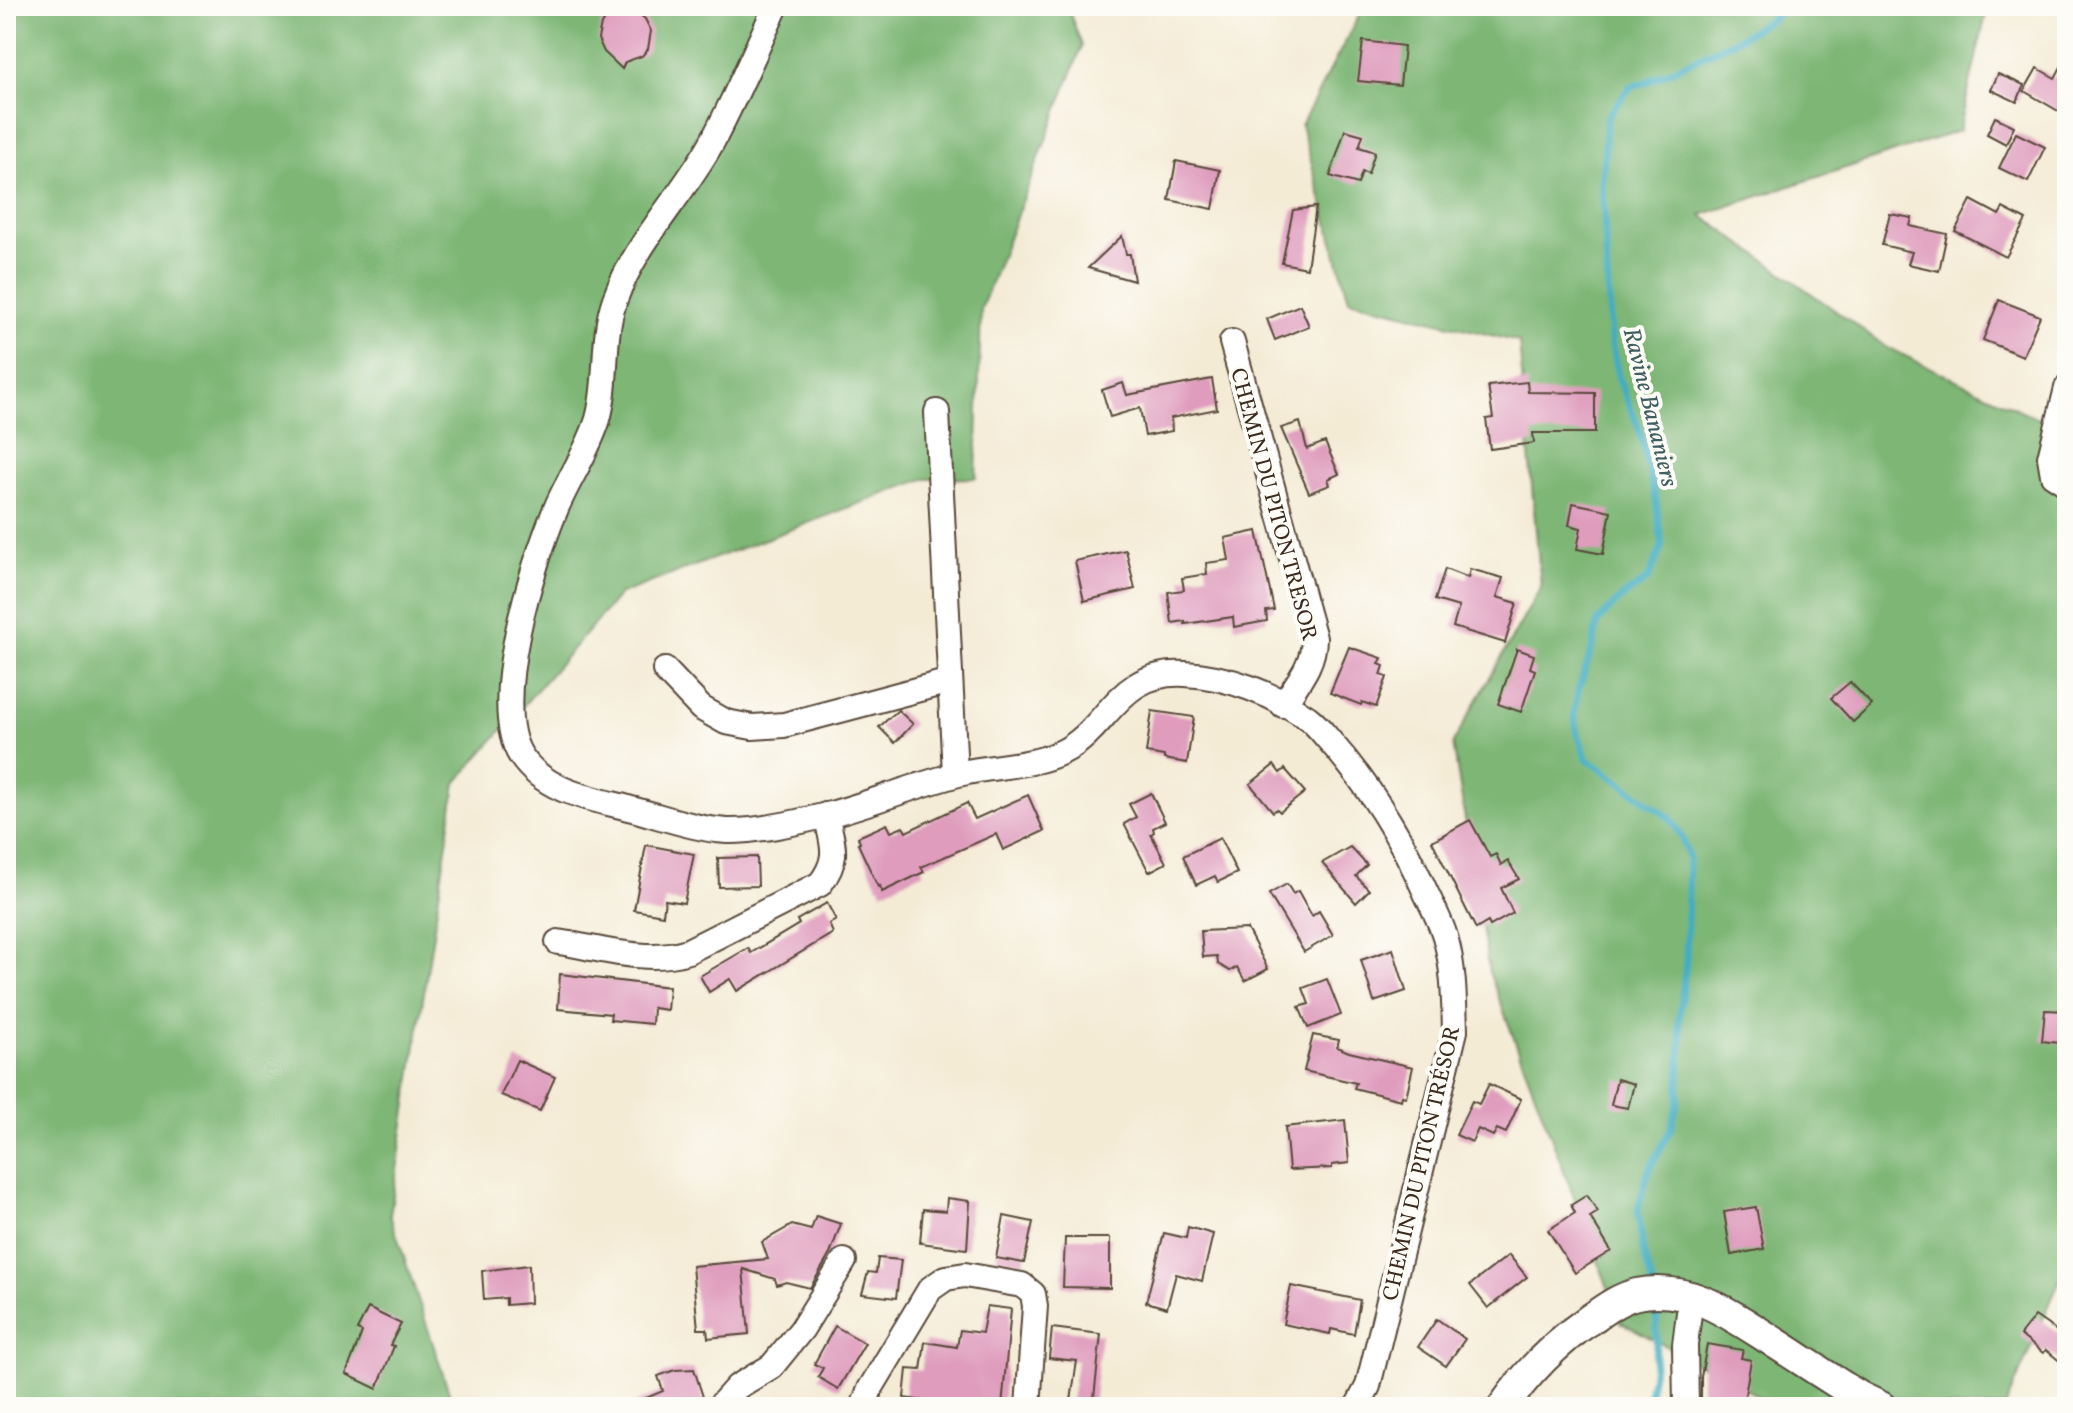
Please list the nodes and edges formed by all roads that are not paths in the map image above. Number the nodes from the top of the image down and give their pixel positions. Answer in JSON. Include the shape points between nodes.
{"nodes":[{"id":1,"x":776,"y":6,"type":"edge"},
{"id":2,"x":1232,"y":342,"type":"dead end"},
{"id":3,"x":2067,"y":388,"type":"edge"},
{"id":4,"x":937,"y":412,"type":"dead end"},
{"id":5,"x":2067,"y":484,"type":"edge"},
{"id":6,"x":665,"y":670,"type":"dead end"},
{"id":7,"x":950,"y":681,"type":"junction"},
{"id":8,"x":1283,"y":705,"type":"junction"},
{"id":9,"x":955,"y":774,"type":"junction"},
{"id":10,"x":826,"y":815,"type":"junction"},
{"id":11,"x":558,"y":942,"type":"dead end"},
{"id":12,"x":844,"y":1261,"type":"dead end"},
{"id":13,"x":1682,"y":1295,"type":"junction"},
{"id":14,"x":719,"y":1407,"type":"edge"},
{"id":15,"x":863,"y":1407,"type":"edge"},
{"id":16,"x":1028,"y":1407,"type":"edge"},
{"id":17,"x":1357,"y":1407,"type":"edge"},
{"id":18,"x":1503,"y":1407,"type":"edge"},
{"id":19,"x":1686,"y":1407,"type":"edge"},
{"id":20,"x":1881,"y":1407,"type":"edge"}],
"edges":[{"from":1,"to":10,"type":"street","name":"CHEMIN DU PITON TRÉSOR","via":[[710,145],[630,266],[615,300],[599,415],[587,451],[556,507],[536,566],[515,640],[509,709],[521,755],[562,790],[729,831]]},
{"from":2,"to":8,"type":"street","name":"CHEMIN DU PITON TRESOR","via":[[1314,638],[1308,668]]},
{"from":3,"to":5,"type":"street","via":[[2050,457],[2053,475]]},
{"from":4,"to":7,"type":"street"},
{"from":6,"to":7,"type":"street","via":[[701,708],[726,722],[752,727],[784,725]]},
{"from":7,"to":9,"type":"street"},
{"from":8,"to":9,"type":"street","name":"CHEMIN DU PITON TRÉSOR","via":[[1245,685],[1182,673],[1147,680],[1118,697],[1082,740],[1061,753]]},
{"from":8,"to":17,"type":"street","name":"CHEMIN DU PITON TRÉSOR","via":[[1311,720],[1358,772],[1392,824],[1445,935],[1454,982],[1455,1031],[1368,1386]]},
{"from":9,"to":10,"type":"street","name":"CHEMIN DU PITON TRÉSOR"},
{"from":10,"to":11,"type":"street","via":[[835,853],[832,869],[820,884],[688,951],[656,957]]},
{"from":12,"to":14,"type":"street","via":[[772,1366],[737,1387]]},
{"from":13,"to":18,"type":"main road","via":[[1622,1299],[1566,1336]]},
{"from":13,"to":19,"type":"street"},
{"from":13,"to":20,"type":"main road","via":[[1726,1310]]},
{"from":15,"to":16,"type":"street","via":[[930,1289],[946,1278],[965,1275],[1022,1285],[1033,1294]]}]}
